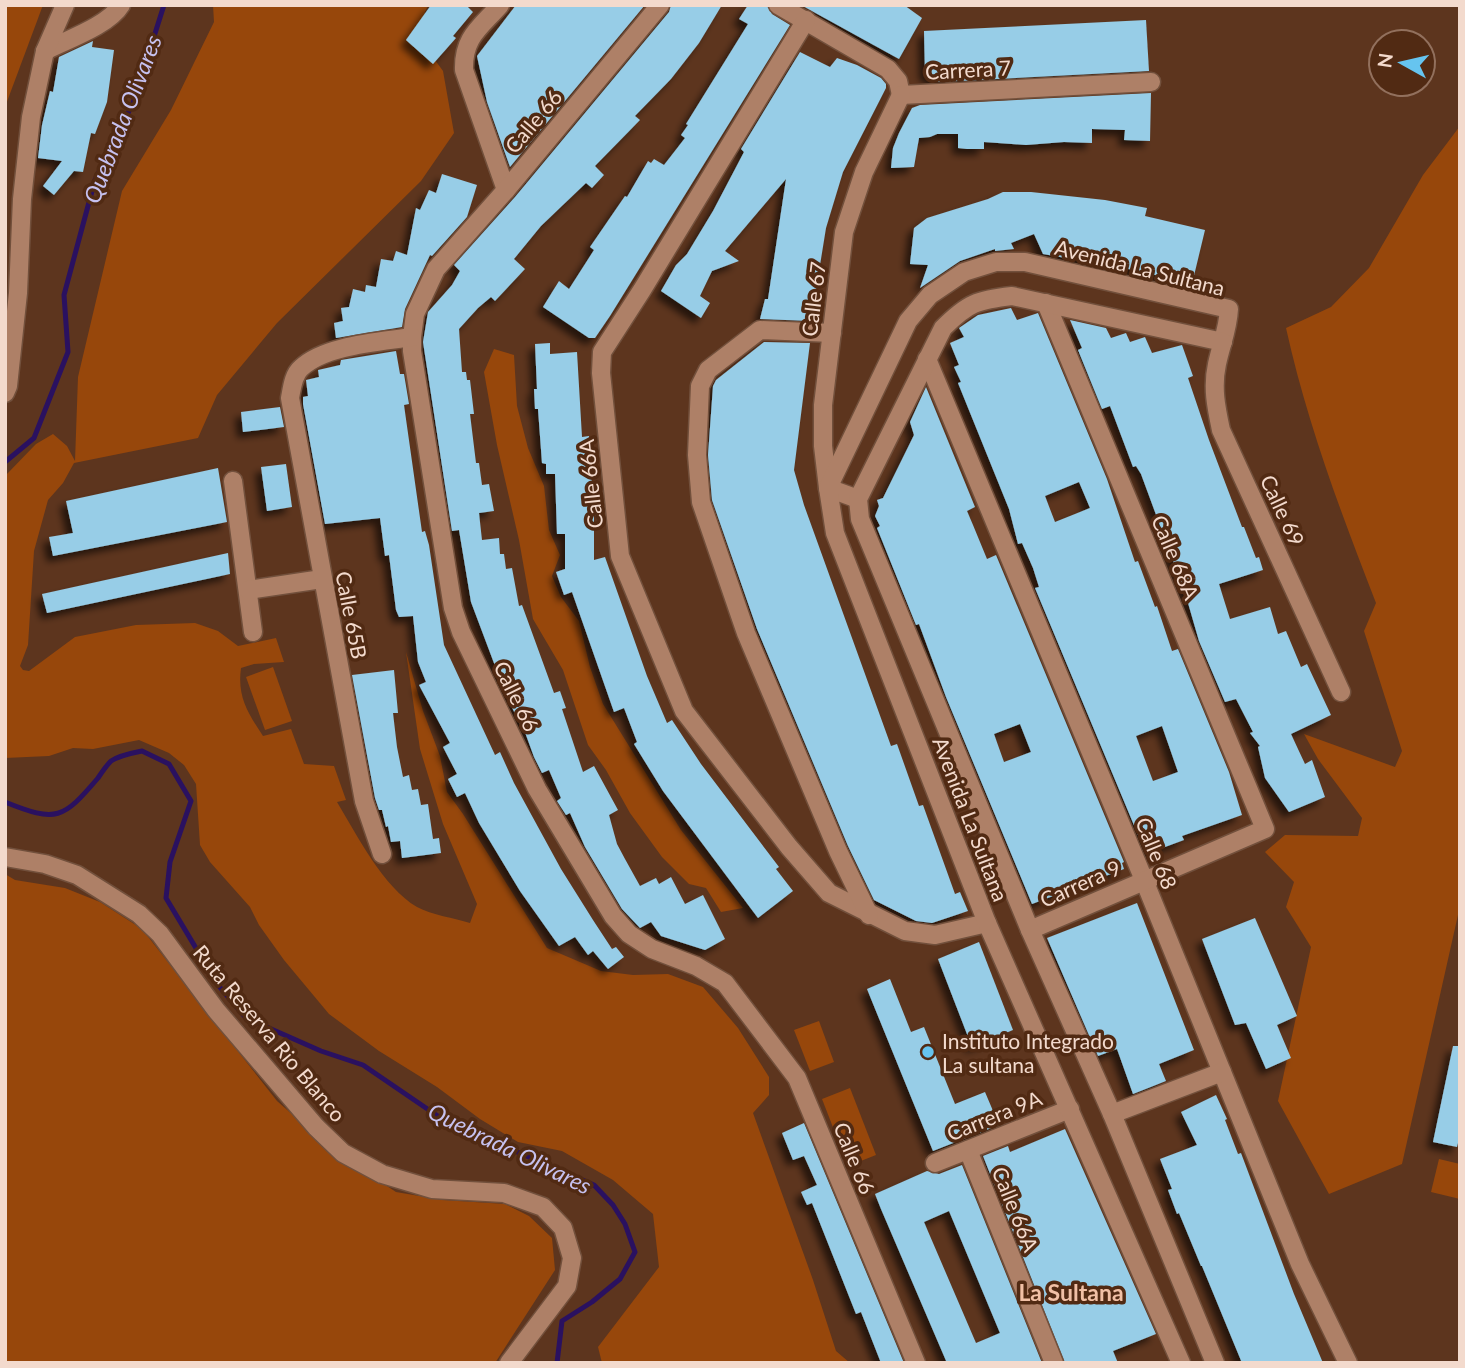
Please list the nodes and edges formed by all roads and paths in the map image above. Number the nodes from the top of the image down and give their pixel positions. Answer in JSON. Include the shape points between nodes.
{"nodes":[{"id":1,"x":65,"y":5,"type":"edge"},
{"id":2,"x":121,"y":5,"type":"edge"},
{"id":3,"x":500,"y":5,"type":"edge"},
{"id":4,"x":660,"y":5,"type":"edge"},
{"id":5,"x":778,"y":5,"type":"edge"},
{"id":6,"x":806,"y":20,"type":"junction"},
{"id":7,"x":45,"y":51,"type":"junction"},
{"id":8,"x":1152,"y":82,"type":"dead end"},
{"id":9,"x":901,"y":95,"type":"junction"},
{"id":10,"x":506,"y":190,"type":"junction"},
{"id":11,"x":1046,"y":303,"type":"junction"},
{"id":12,"x":832,"y":333,"type":"junction"},
{"id":13,"x":412,"y":337,"type":"junction"},
{"id":14,"x":1223,"y":342,"type":"junction"},
{"id":15,"x":927,"y":359,"type":"junction"},
{"id":16,"x":5,"y":393,"type":"edge"},
{"id":17,"x":233,"y":481,"type":"dead end"},
{"id":18,"x":828,"y":488,"type":"junction"},
{"id":19,"x":858,"y":499,"type":"junction"},
{"id":20,"x":322,"y":579,"type":"junction"},
{"id":21,"x":248,"y":590,"type":"junction"},
{"id":22,"x":253,"y":632,"type":"dead end"},
{"id":23,"x":1341,"y":692,"type":"dead end"},
{"id":24,"x":1265,"y":829,"type":"joint"},
{"id":25,"x":382,"y":854,"type":"dead end"},
{"id":26,"x":5,"y":856,"type":"edge"},
{"id":27,"x":1144,"y":880,"type":"junction"},
{"id":28,"x":869,"y":915,"type":"junction"},
{"id":29,"x":987,"y":923,"type":"junction"},
{"id":30,"x":1030,"y":930,"type":"junction"},
{"id":31,"x":1222,"y":1072,"type":"junction"},
{"id":32,"x":1070,"y":1109,"type":"junction"},
{"id":33,"x":1112,"y":1114,"type":"junction"},
{"id":34,"x":968,"y":1150,"type":"junction"},
{"id":35,"x":935,"y":1163,"type":"dead end"},
{"id":36,"x":509,"y":1363,"type":"edge"},
{"id":37,"x":916,"y":1363,"type":"edge"},
{"id":38,"x":1054,"y":1363,"type":"edge"},
{"id":39,"x":1181,"y":1363,"type":"edge"},
{"id":40,"x":1215,"y":1363,"type":"edge"},
{"id":41,"x":1348,"y":1363,"type":"edge"}],
"edges":[{"from":1,"to":7,"type":"street"},
{"from":2,"to":7,"type":"street","via":[[96,26]]},
{"from":3,"to":10,"type":"street","via":[[469,41],[464,70]]},
{"from":4,"to":10,"type":"street","name":"Calle 66"},
{"from":5,"to":6,"type":"street","name":"Carrera 7"},
{"from":6,"to":9,"type":"street","name":"Carrera 7","via":[[888,69],[898,81]]},
{"from":6,"to":28,"type":"street","name":"Calle 66A","via":[[602,352],[601,373],[620,556],[684,710],[829,893]]},
{"from":7,"to":16,"type":"street","via":[[31,117],[18,293]]},
{"from":8,"to":9,"type":"street","name":"Carrera 7"},
{"from":9,"to":12,"type":"street","name":"Calle 67","via":[[864,172],[844,232]]},
{"from":10,"to":13,"type":"street","name":"Calle 66","via":[[436,269],[415,314]]},
{"from":11,"to":14,"type":"street"},
{"from":11,"to":15,"type":"street","via":[[1013,296],[982,299],[943,328]]},
{"from":11,"to":24,"type":"street","name":"Calle 68A"},
{"from":12,"to":18,"type":"street","name":"Calle 67","via":[[823,405]]},
{"from":12,"to":28,"type":"street","via":[[760,330],[708,370],[700,386],[697,455],[701,502],[746,633]]},
{"from":13,"to":20,"type":"street","name":"Calle 65B","via":[[331,350],[300,368],[293,382],[290,398]]},
{"from":13,"to":37,"type":"street","name":"Calle 66","via":[[453,608],[537,789],[629,934],[725,983],[797,1078]]},
{"from":14,"to":18,"type":"street","name":"Avenida La Sultana","via":[[1229,309],[1026,262],[996,262],[964,272],[930,295],[908,321]]},
{"from":14,"to":23,"type":"street","name":"Calle 69","via":[[1214,400],[1222,430]]},
{"from":15,"to":19,"type":"street"},
{"from":15,"to":27,"type":"street","name":"Calle 68"},
{"from":17,"to":21,"type":"street"},
{"from":18,"to":19,"type":"street"},
{"from":18,"to":29,"type":"street","name":"Avenida La Sultana","via":[[835,533]]},
{"from":19,"to":30,"type":"street","name":"Avenida La Sultana","via":[[860,519]]},
{"from":20,"to":21,"type":"street"},
{"from":20,"to":25,"type":"street","name":"Calle 65B","via":[[364,802]]},
{"from":21,"to":22,"type":"street"},
{"from":24,"to":27,"type":"street","name":"Carrera 9"},
{"from":26,"to":36,"type":"street","name":"Ruta Reserva Rio Blanco","via":[[77,874],[139,914],[160,934],[225,1021],[343,1153],[382,1174],[432,1189],[504,1193],[543,1207],[563,1228],[572,1258],[567,1286]]},
{"from":27,"to":30,"type":"street","name":"Carrera 9"},
{"from":27,"to":31,"type":"street","name":"Calle 68"},
{"from":28,"to":29,"type":"street","name":"Calle 66A","via":[[905,931],[935,935]]},
{"from":29,"to":32,"type":"street","name":"Avenida La Sultana"},
{"from":30,"to":33,"type":"street","name":"Avenida La Sultana"},
{"from":31,"to":33,"type":"street"},
{"from":31,"to":41,"type":"street","name":"Calle 68","via":[[1300,1264]]},
{"from":32,"to":34,"type":"street","name":"Carrera 9A"},
{"from":32,"to":39,"type":"street","name":"Avenida La Sultana"},
{"from":33,"to":40,"type":"street","name":"Avenida La Sultana"},
{"from":34,"to":35,"type":"street","name":"Carrera 9A"},
{"from":34,"to":38,"type":"street","name":"Calle 66A"}]}
